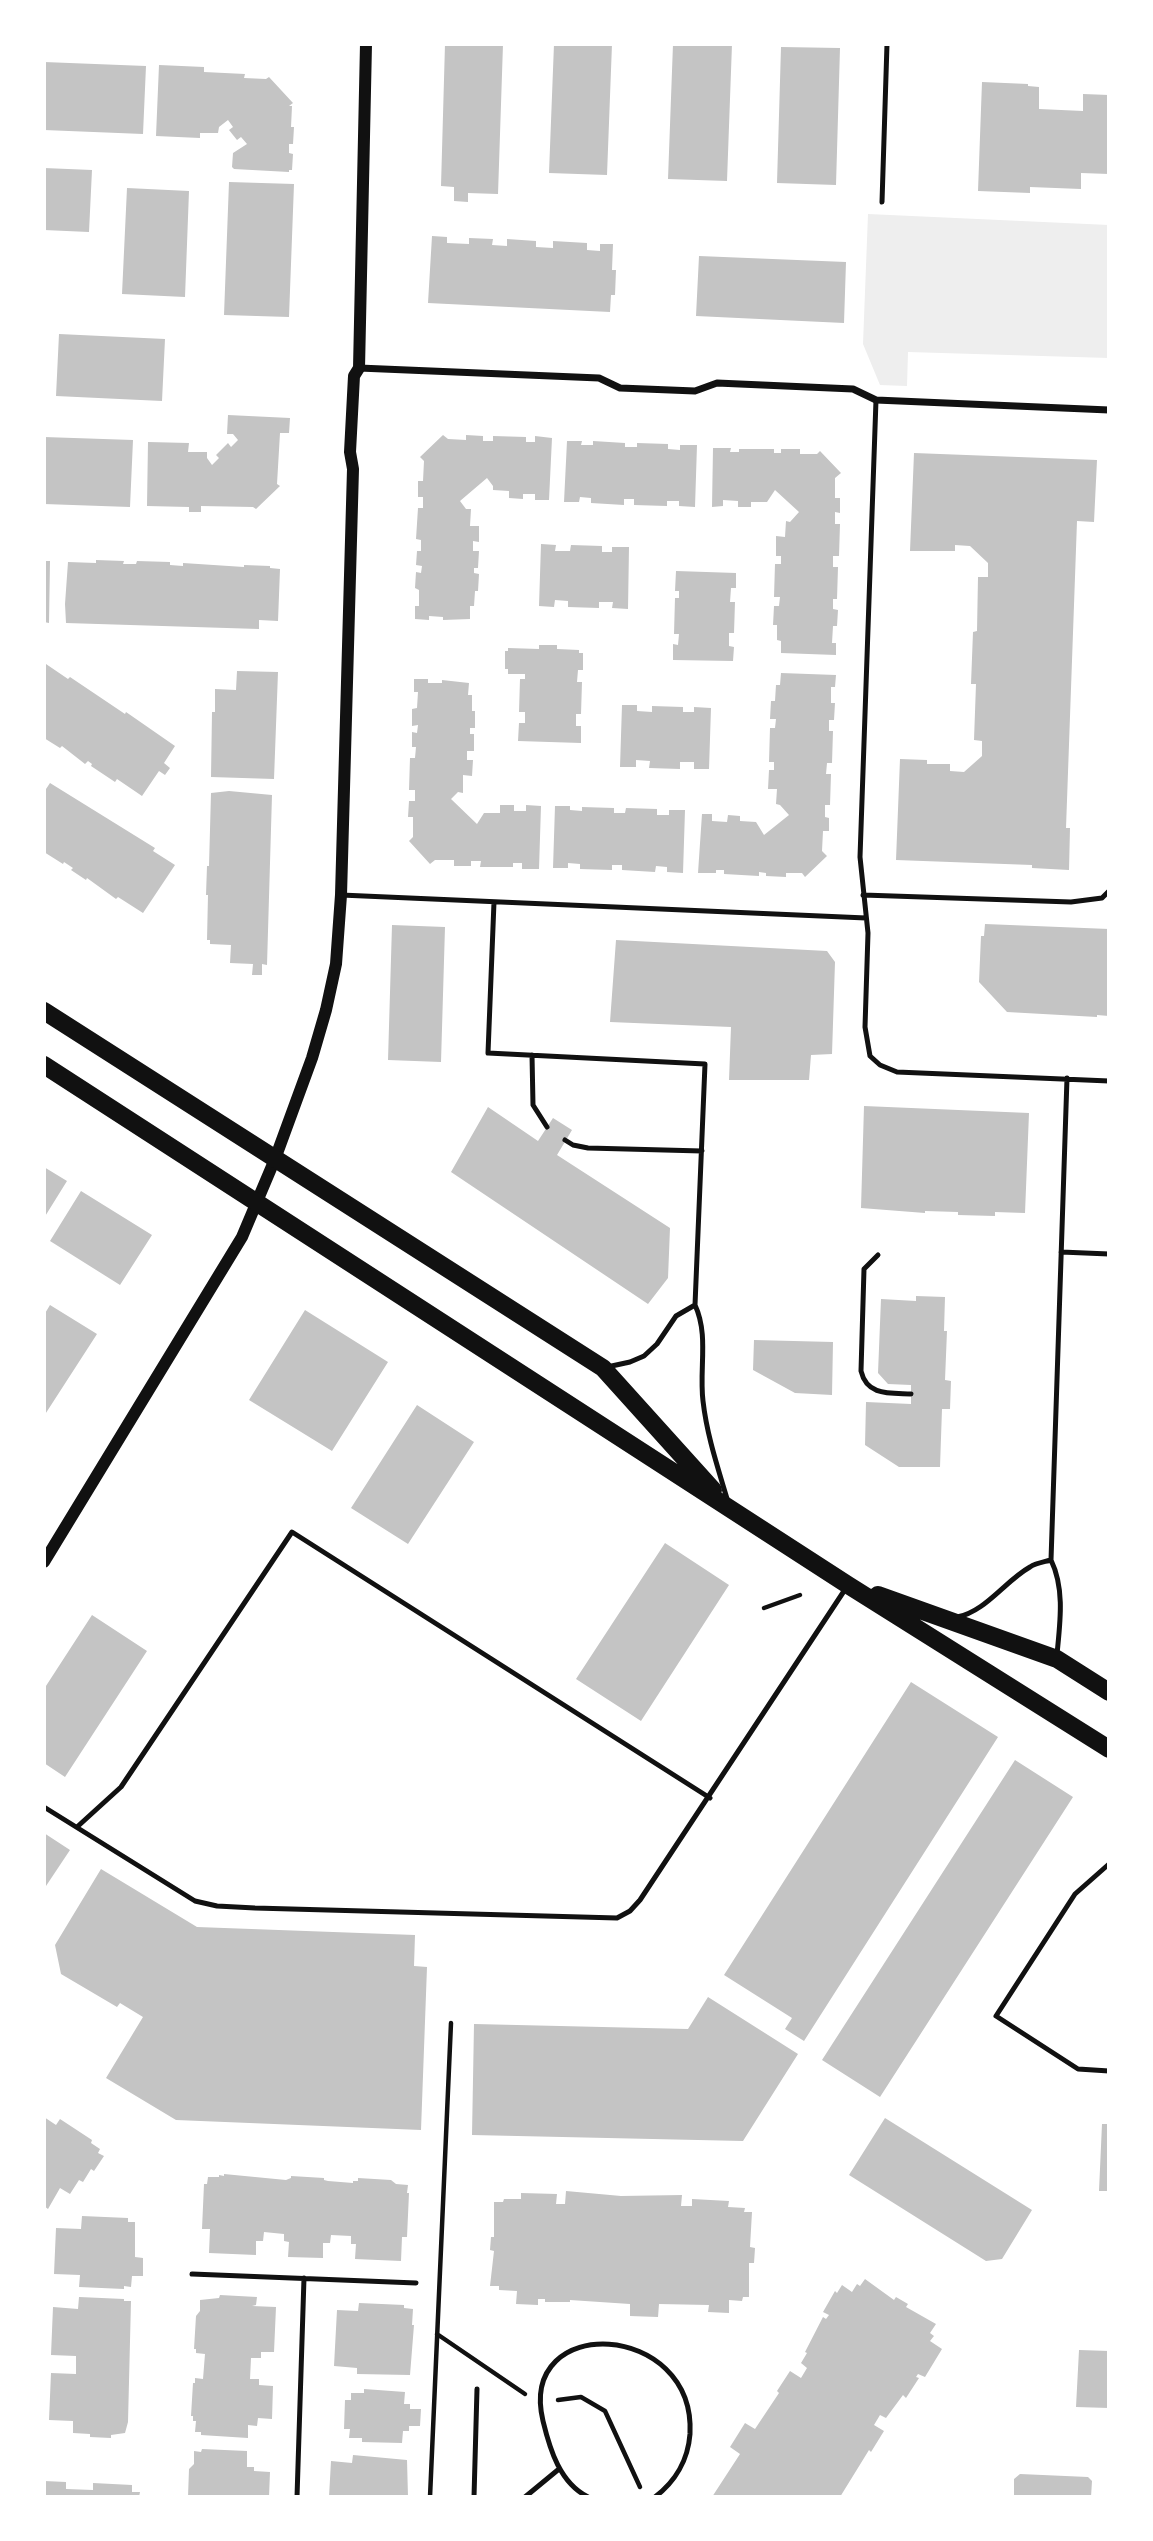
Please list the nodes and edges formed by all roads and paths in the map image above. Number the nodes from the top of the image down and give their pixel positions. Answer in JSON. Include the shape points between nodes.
{"nodes":[{"id":1,"x":366,"y":44,"type":"edge"},
{"id":2,"x":887,"y":44,"type":"edge"},
{"id":3,"x":882,"y":202,"type":"dead end"},
{"id":4,"x":359,"y":368,"type":"junction"},
{"id":5,"x":876,"y":400,"type":"junction"},
{"id":6,"x":1109,"y":410,"type":"edge"},
{"id":7,"x":1109,"y":891,"type":"edge"},
{"id":8,"x":341,"y":895,"type":"junction"},
{"id":9,"x":863,"y":895,"type":"junction"},
{"id":10,"x":494,"y":902,"type":"junction"},
{"id":11,"x":866,"y":918,"type":"junction"},
{"id":12,"x":44,"y":1012,"type":"edge"},
{"id":13,"x":533,"y":1055,"type":"junction"},
{"id":14,"x":44,"y":1065,"type":"edge"},
{"id":15,"x":1067,"y":1078,"type":"junction"},
{"id":16,"x":1109,"y":1081,"type":"edge"},
{"id":17,"x":547,"y":1127,"type":"dead end"},
{"id":18,"x":565,"y":1140,"type":"dead end"},
{"id":19,"x":702,"y":1151,"type":"junction"},
{"id":20,"x":275,"y":1159,"type":"junction"},
{"id":21,"x":258,"y":1203,"type":"junction"},
{"id":22,"x":1061,"y":1252,"type":"junction"},
{"id":23,"x":1109,"y":1254,"type":"edge"},
{"id":24,"x":878,"y":1255,"type":"dead end"},
{"id":25,"x":695,"y":1305,"type":"junction"},
{"id":26,"x":603,"y":1368,"type":"junction"},
{"id":27,"x":911,"y":1394,"type":"dead end"},
{"id":28,"x":730,"y":1508,"type":"junction"},
{"id":29,"x":1051,"y":1560,"type":"junction"},
{"id":30,"x":44,"y":1562,"type":"edge"},
{"id":31,"x":848,"y":1585,"type":"junction"},
{"id":32,"x":800,"y":1595,"type":"dead end"},
{"id":33,"x":764,"y":1608,"type":"dead end"},
{"id":34,"x":946,"y":1619,"type":"junction"},
{"id":35,"x":1057,"y":1659,"type":"junction"},
{"id":36,"x":1109,"y":1692,"type":"edge"},
{"id":37,"x":1109,"y":1749,"type":"edge"},
{"id":38,"x":710,"y":1798,"type":"junction"},
{"id":39,"x":44,"y":1807,"type":"edge"},
{"id":40,"x":77,"y":1827,"type":"junction"},
{"id":41,"x":1109,"y":1864,"type":"edge"},
{"id":42,"x":451,"y":2022,"type":"dead end"},
{"id":43,"x":1109,"y":2071,"type":"edge"},
{"id":44,"x":192,"y":2274,"type":"dead end"},
{"id":45,"x":304,"y":2278,"type":"junction"},
{"id":46,"x":416,"y":2283,"type":"dead end"},
{"id":47,"x":477,"y":2389,"type":"dead end"},
{"id":48,"x":559,"y":2469,"type":"junction"},
{"id":49,"x":297,"y":2497,"type":"edge"},
{"id":50,"x":430,"y":2497,"type":"edge"},
{"id":51,"x":474,"y":2497,"type":"edge"},
{"id":52,"x":525,"y":2497,"type":"edge"},
{"id":53,"x":588,"y":2497,"type":"edge"},
{"id":54,"x":654,"y":2497,"type":"edge"}],
"edges":[{"from":1,"to":4,"type":"street"},
{"from":2,"to":3,"type":"lane"},
{"from":4,"to":5,"type":"street","via":[[599,378],[620,388],[695,391],[717,383],[853,388]]},
{"from":4,"to":8,"type":"street","via":[[354,376],[351,414]]},
{"from":5,"to":6,"type":"street"},
{"from":5,"to":9,"type":"lane","via":[[860,857]]},
{"from":7,"to":9,"type":"lane","via":[[1102,898],[1071,902]]},
{"from":8,"to":10,"type":"lane"},
{"from":8,"to":20,"type":"street","via":[[336,964],[326,1010]]},
{"from":9,"to":11,"type":"lane"},
{"from":10,"to":11,"type":"lane"},
{"from":10,"to":13,"type":"lane","via":[[488,1053]]},
{"from":11,"to":15,"type":"lane","via":[[866,1039],[870,1056],[880,1065],[909,1073]]},
{"from":12,"to":20,"type":"main road"},
{"from":13,"to":17,"type":"lane","via":[[533,1105]]},
{"from":13,"to":19,"type":"lane","via":[[705,1064]]},
{"from":14,"to":21,"type":"main road"},
{"from":15,"to":16,"type":"lane"},
{"from":15,"to":22,"type":"lane"},
{"from":18,"to":19,"type":"lane","via":[[588,1148]]},
{"from":19,"to":25,"type":"lane"},
{"from":20,"to":21,"type":"street"},
{"from":20,"to":26,"type":"main road"},
{"from":21,"to":28,"type":"main road"},
{"from":21,"to":30,"type":"street","via":[[236,1247]]},
{"from":22,"to":23,"type":"lane"},
{"from":22,"to":29,"type":"lane"},
{"from":24,"to":27,"type":"lane","via":[[864,1269],[863,1382],[877,1392]]},
{"from":25,"to":26,"type":"lane","via":[[676,1316],[644,1356]]},
{"from":25,"to":28,"type":"lane","via":[[702,1321],[708,1436]]},
{"from":26,"to":28,"type":"main road"},
{"from":28,"to":31,"type":"main road"},
{"from":29,"to":34,"type":"lane","via":[[1032,1565],[966,1615]]},
{"from":29,"to":35,"type":"lane","via":[[1060,1600]]},
{"from":31,"to":34,"type":"main road"},
{"from":31,"to":37,"type":"main road"},
{"from":31,"to":38,"type":"lane"},
{"from":32,"to":33,"type":"path"},
{"from":34,"to":35,"type":"main road"},
{"from":35,"to":36,"type":"main road"},
{"from":38,"to":40,"type":"lane","via":[[640,1900],[624,1915],[610,1918],[217,1906],[195,1901]]},
{"from":38,"to":40,"type":"lane","via":[[292,1532],[121,1787]]},
{"from":39,"to":40,"type":"lane"},
{"from":41,"to":43,"type":"lane","via":[[1075,1894],[996,2016],[1078,2069]]},
{"from":42,"to":50,"type":"path"},
{"from":44,"to":45,"type":"lane"},
{"from":45,"to":46,"type":"lane"},
{"from":45,"to":49,"type":"lane"},
{"from":47,"to":51,"type":"lane"},
{"from":48,"to":52,"type":"lane"},
{"from":48,"to":53,"type":"lane"},
{"from":48,"to":54,"type":"lane","via":[[540,2411],[544,2377],[551,2365],[579,2347],[623,2345],[647,2354],[667,2369],[682,2390],[689,2413],[689,2440],[682,2466],[667,2488]]}]}
